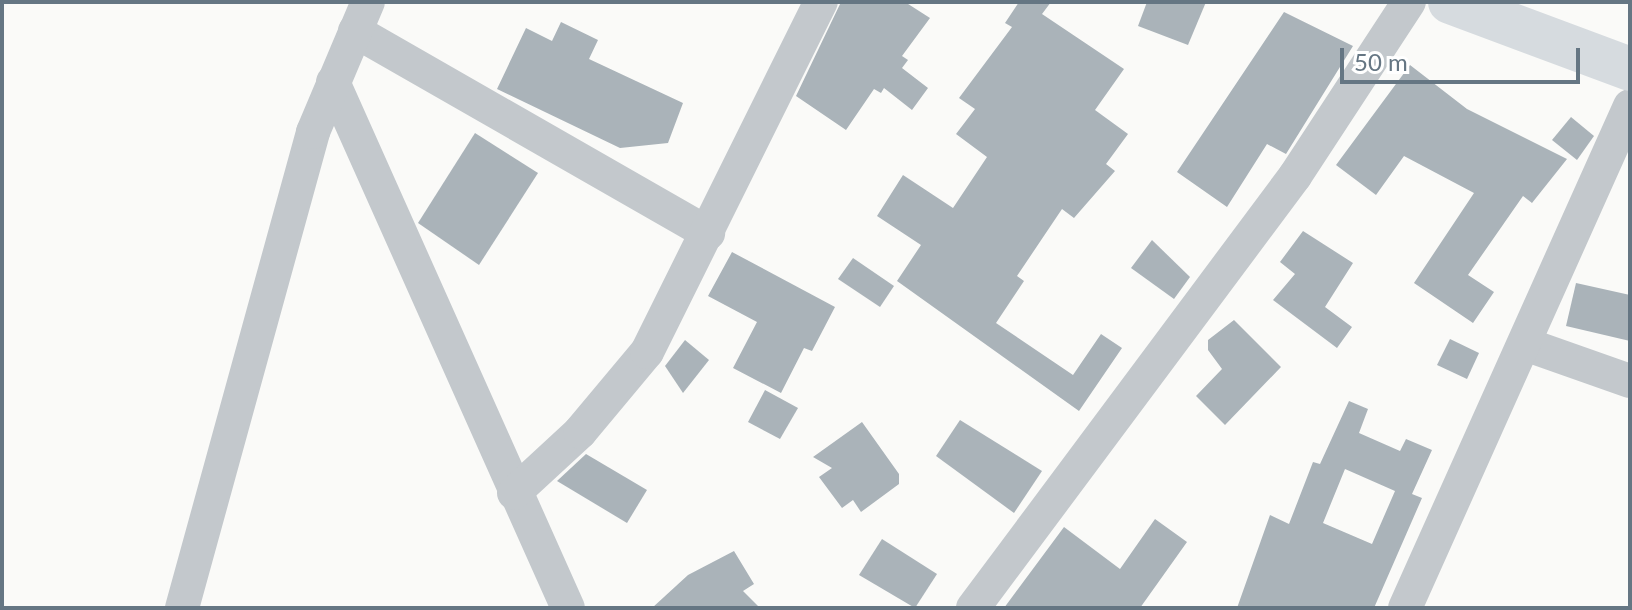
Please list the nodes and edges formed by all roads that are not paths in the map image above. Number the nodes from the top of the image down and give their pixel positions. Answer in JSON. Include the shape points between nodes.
{"nodes":[{"id":1,"x":821,"y":2,"type":"edge"},
{"id":2,"x":1409,"y":2,"type":"edge"},
{"id":3,"x":1450,"y":2,"type":"edge"},
{"id":4,"x":362,"y":17,"type":"edge"},
{"id":5,"x":1630,"y":69,"type":"edge"},
{"id":6,"x":333,"y":82,"type":"junction"},
{"id":7,"x":1630,"y":106,"type":"edge"},
{"id":8,"x":708,"y":233,"type":"junction"},
{"id":9,"x":1525,"y":344,"type":"junction"},
{"id":10,"x":1630,"y":381,"type":"edge"},
{"id":11,"x":514,"y":493,"type":"junction"},
{"id":12,"x":182,"y":608,"type":"edge"},
{"id":13,"x":568,"y":608,"type":"edge"},
{"id":14,"x":973,"y":608,"type":"edge"},
{"id":15,"x":1405,"y":608,"type":"edge"}],
"edges":[{"from":1,"to":8,"type":"street"},
{"from":2,"to":14,"type":"street","via":[[1295,176]]},
{"from":3,"to":5,"type":"main road"},
{"from":4,"to":6,"type":"street"},
{"from":4,"to":8,"type":"street"},
{"from":6,"to":11,"type":"street"},
{"from":6,"to":12,"type":"street","via":[[283,228]]},
{"from":7,"to":9,"type":"street"},
{"from":8,"to":11,"type":"street","via":[[635,369],[580,432]]},
{"from":9,"to":10,"type":"street"},
{"from":9,"to":15,"type":"street"},
{"from":11,"to":13,"type":"street"}]}
